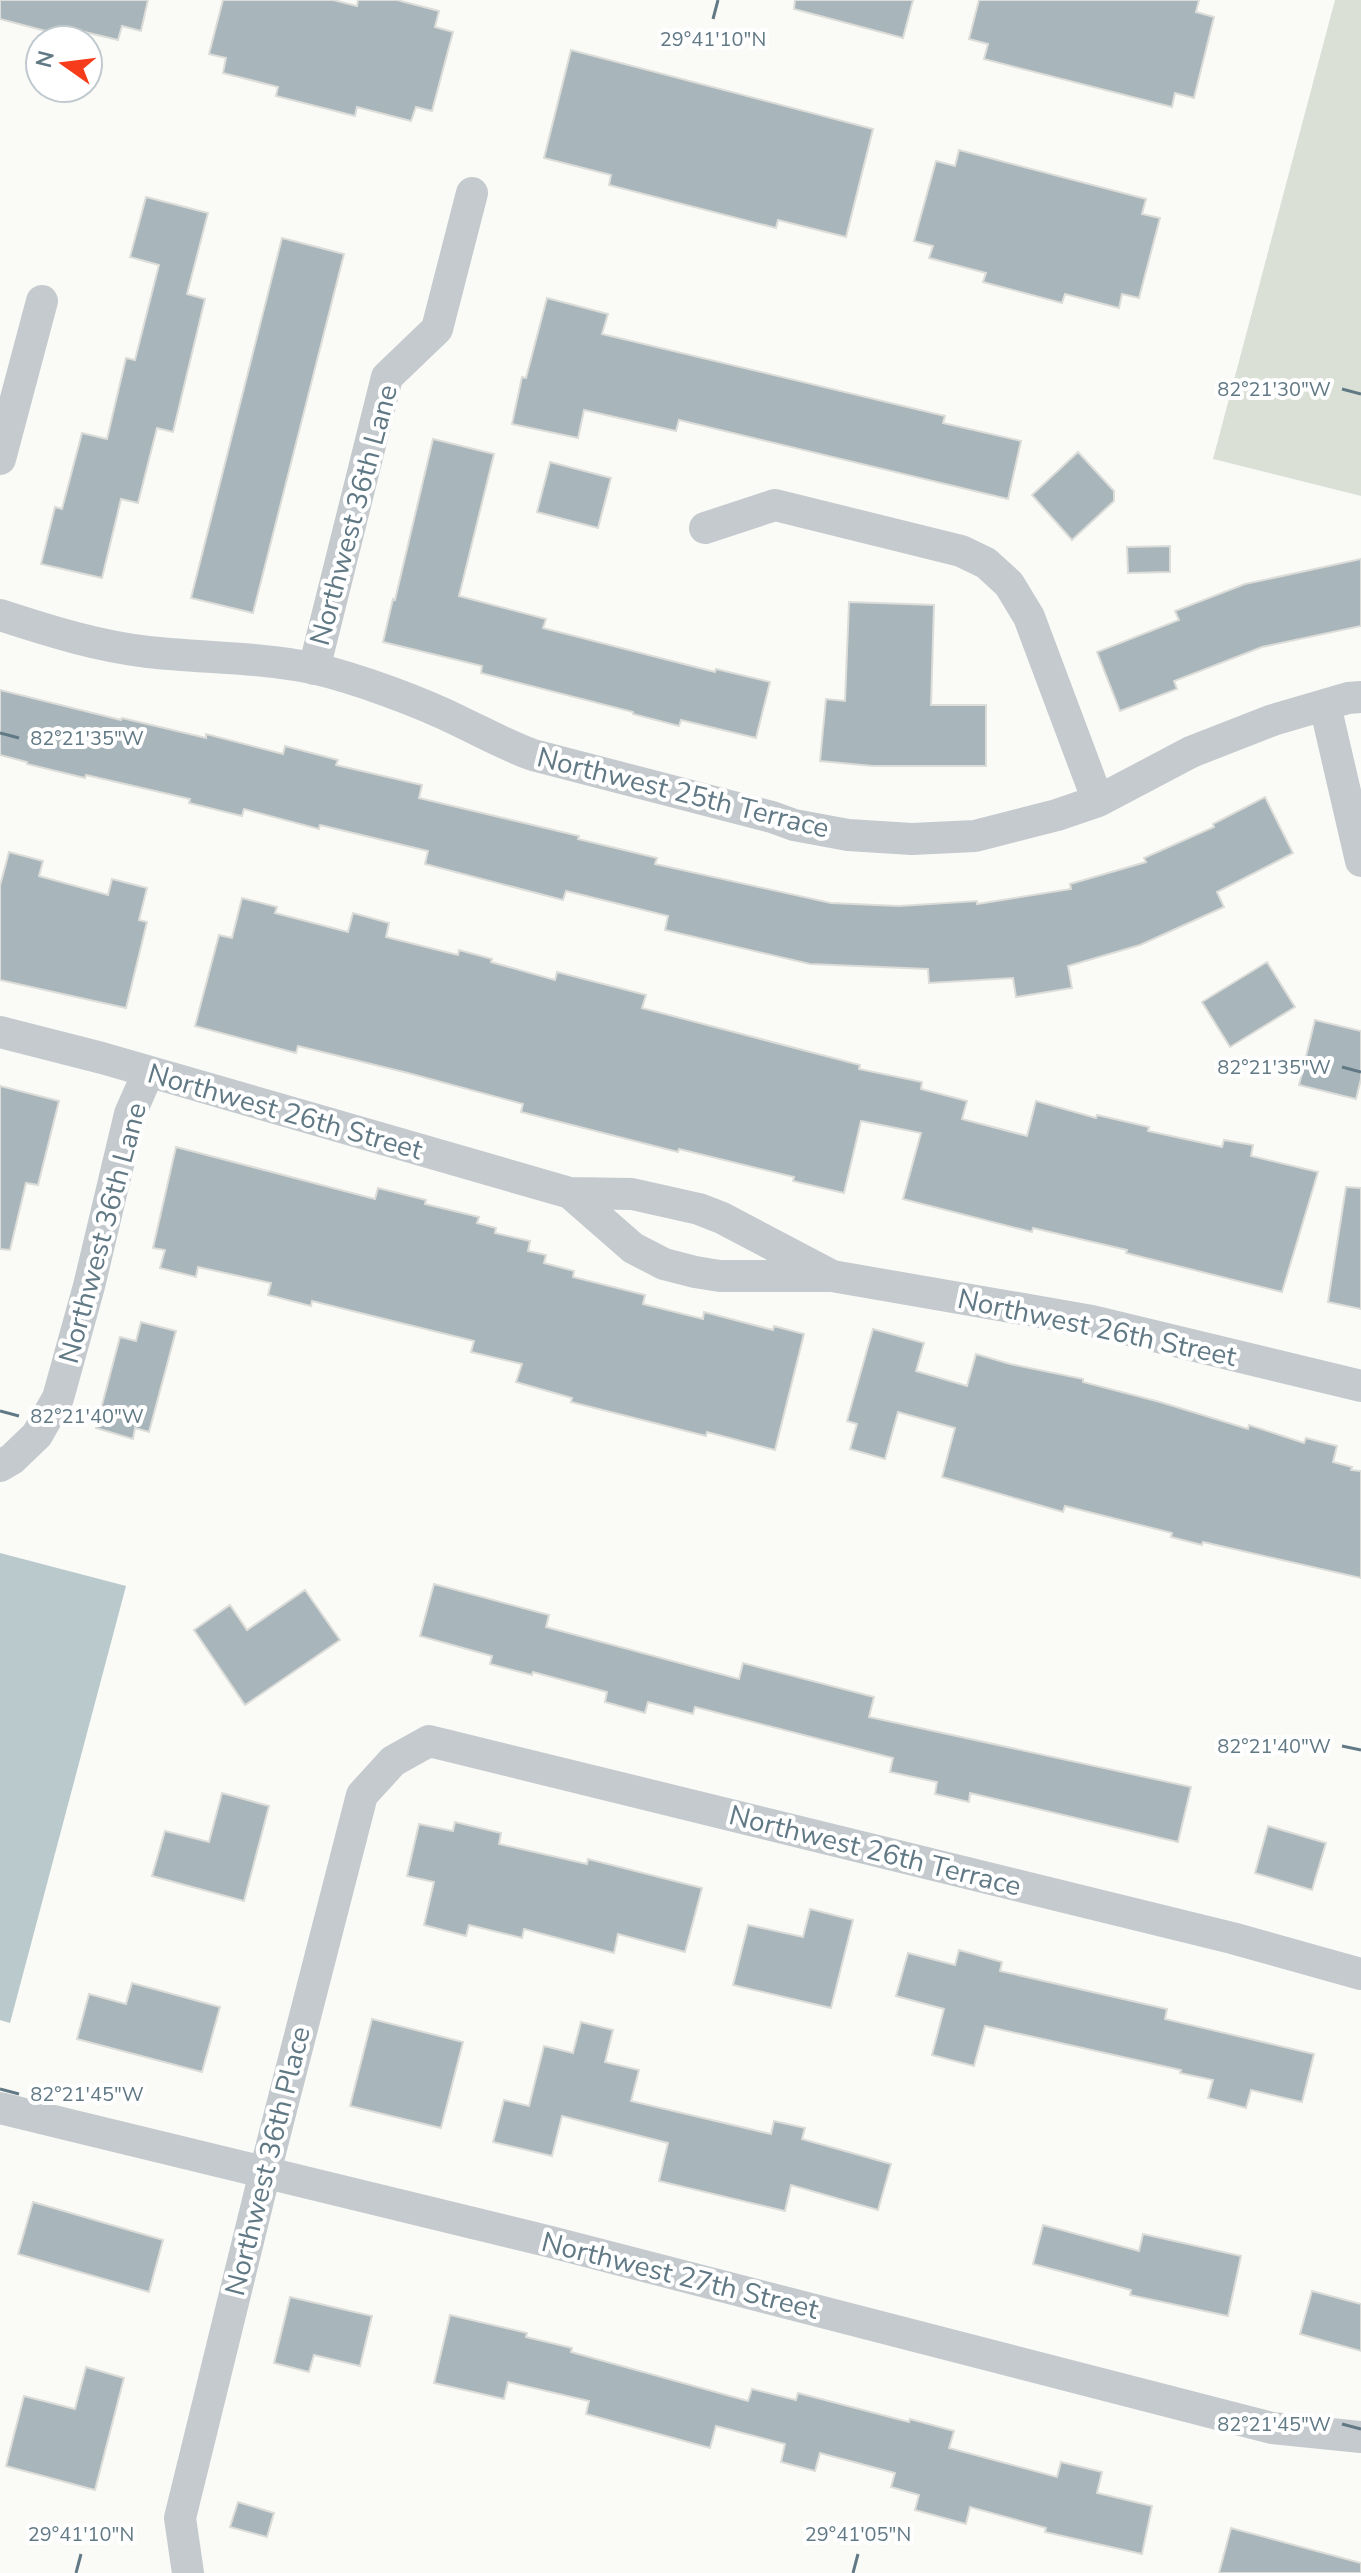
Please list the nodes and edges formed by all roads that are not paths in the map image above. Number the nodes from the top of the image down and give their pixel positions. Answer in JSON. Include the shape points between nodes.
{"nodes":[{"id":1,"x":472,"y":193,"type":"dead end"},
{"id":2,"x":42,"y":301,"type":"dead end"},
{"id":3,"x":0,"y":459,"type":"edge"},
{"id":4,"x":705,"y":528,"type":"dead end"},
{"id":5,"x":0,"y":615,"type":"edge"},
{"id":6,"x":314,"y":669,"type":"junction"},
{"id":7,"x":1361,"y":697,"type":"edge"},
{"id":8,"x":1325,"y":705,"type":"junction"},
{"id":9,"x":1098,"y":801,"type":"junction"},
{"id":10,"x":1361,"y":861,"type":"edge"},
{"id":11,"x":0,"y":1032,"type":"edge"},
{"id":12,"x":148,"y":1073,"type":"junction"},
{"id":13,"x":570,"y":1193,"type":"junction"},
{"id":14,"x":832,"y":1276,"type":"junction"},
{"id":15,"x":1361,"y":1386,"type":"edge"},
{"id":16,"x":0,"y":1466,"type":"edge"},
{"id":17,"x":393,"y":1761,"type":"joint"},
{"id":18,"x":1361,"y":1974,"type":"edge"},
{"id":19,"x":0,"y":2108,"type":"edge"},
{"id":20,"x":265,"y":2172,"type":"junction"},
{"id":21,"x":1361,"y":2437,"type":"edge"},
{"id":22,"x":188,"y":2573,"type":"edge"}],
"edges":[{"from":1,"to":6,"type":"street","name":"Northwest 36th Lane","via":[[437,329],[387,377]]},
{"from":2,"to":3,"type":"street"},
{"from":4,"to":9,"type":"street","via":[[775,505],[961,551],[986,563],[1009,584],[1029,617]]},
{"from":5,"to":6,"type":"street","name":"Northwest 25th Terrace","via":[[69,638],[146,652]]},
{"from":6,"to":9,"type":"street","name":"Northwest 25th Terrace","via":[[388,692],[533,755],[848,835],[975,836]]},
{"from":7,"to":8,"type":"street","name":"Northwest 25th Terrace"},
{"from":8,"to":9,"type":"street","name":"Northwest 25th Terrace","via":[[1191,752]]},
{"from":8,"to":10,"type":"street"},
{"from":11,"to":12,"type":"street","name":"Northwest 26th Street"},
{"from":12,"to":13,"type":"street","name":"Northwest 26th Street"},
{"from":12,"to":16,"type":"street","name":"Northwest 36th Lane","via":[[130,1114],[58,1398],[37,1435]]},
{"from":13,"to":14,"type":"street","name":"Northwest 26th Street","via":[[632,1194],[699,1209]]},
{"from":13,"to":14,"type":"street","name":"Northwest 26th Street","via":[[633,1248],[664,1264],[720,1276]]},
{"from":14,"to":15,"type":"street","name":"Northwest 26th Street","via":[[1092,1321]]},
{"from":17,"to":18,"type":"street","name":"Northwest 26th Terrace","via":[[429,1741]]},
{"from":17,"to":20,"type":"street","name":"Northwest 36th Place","via":[[362,1795]]},
{"from":19,"to":20,"type":"street","name":"Northwest 27th Street"},
{"from":20,"to":21,"type":"street","name":"Northwest 27th Street","via":[[1272,2428]]},
{"from":20,"to":22,"type":"street","name":"Northwest 36th Place","via":[[180,2518]]}]}
